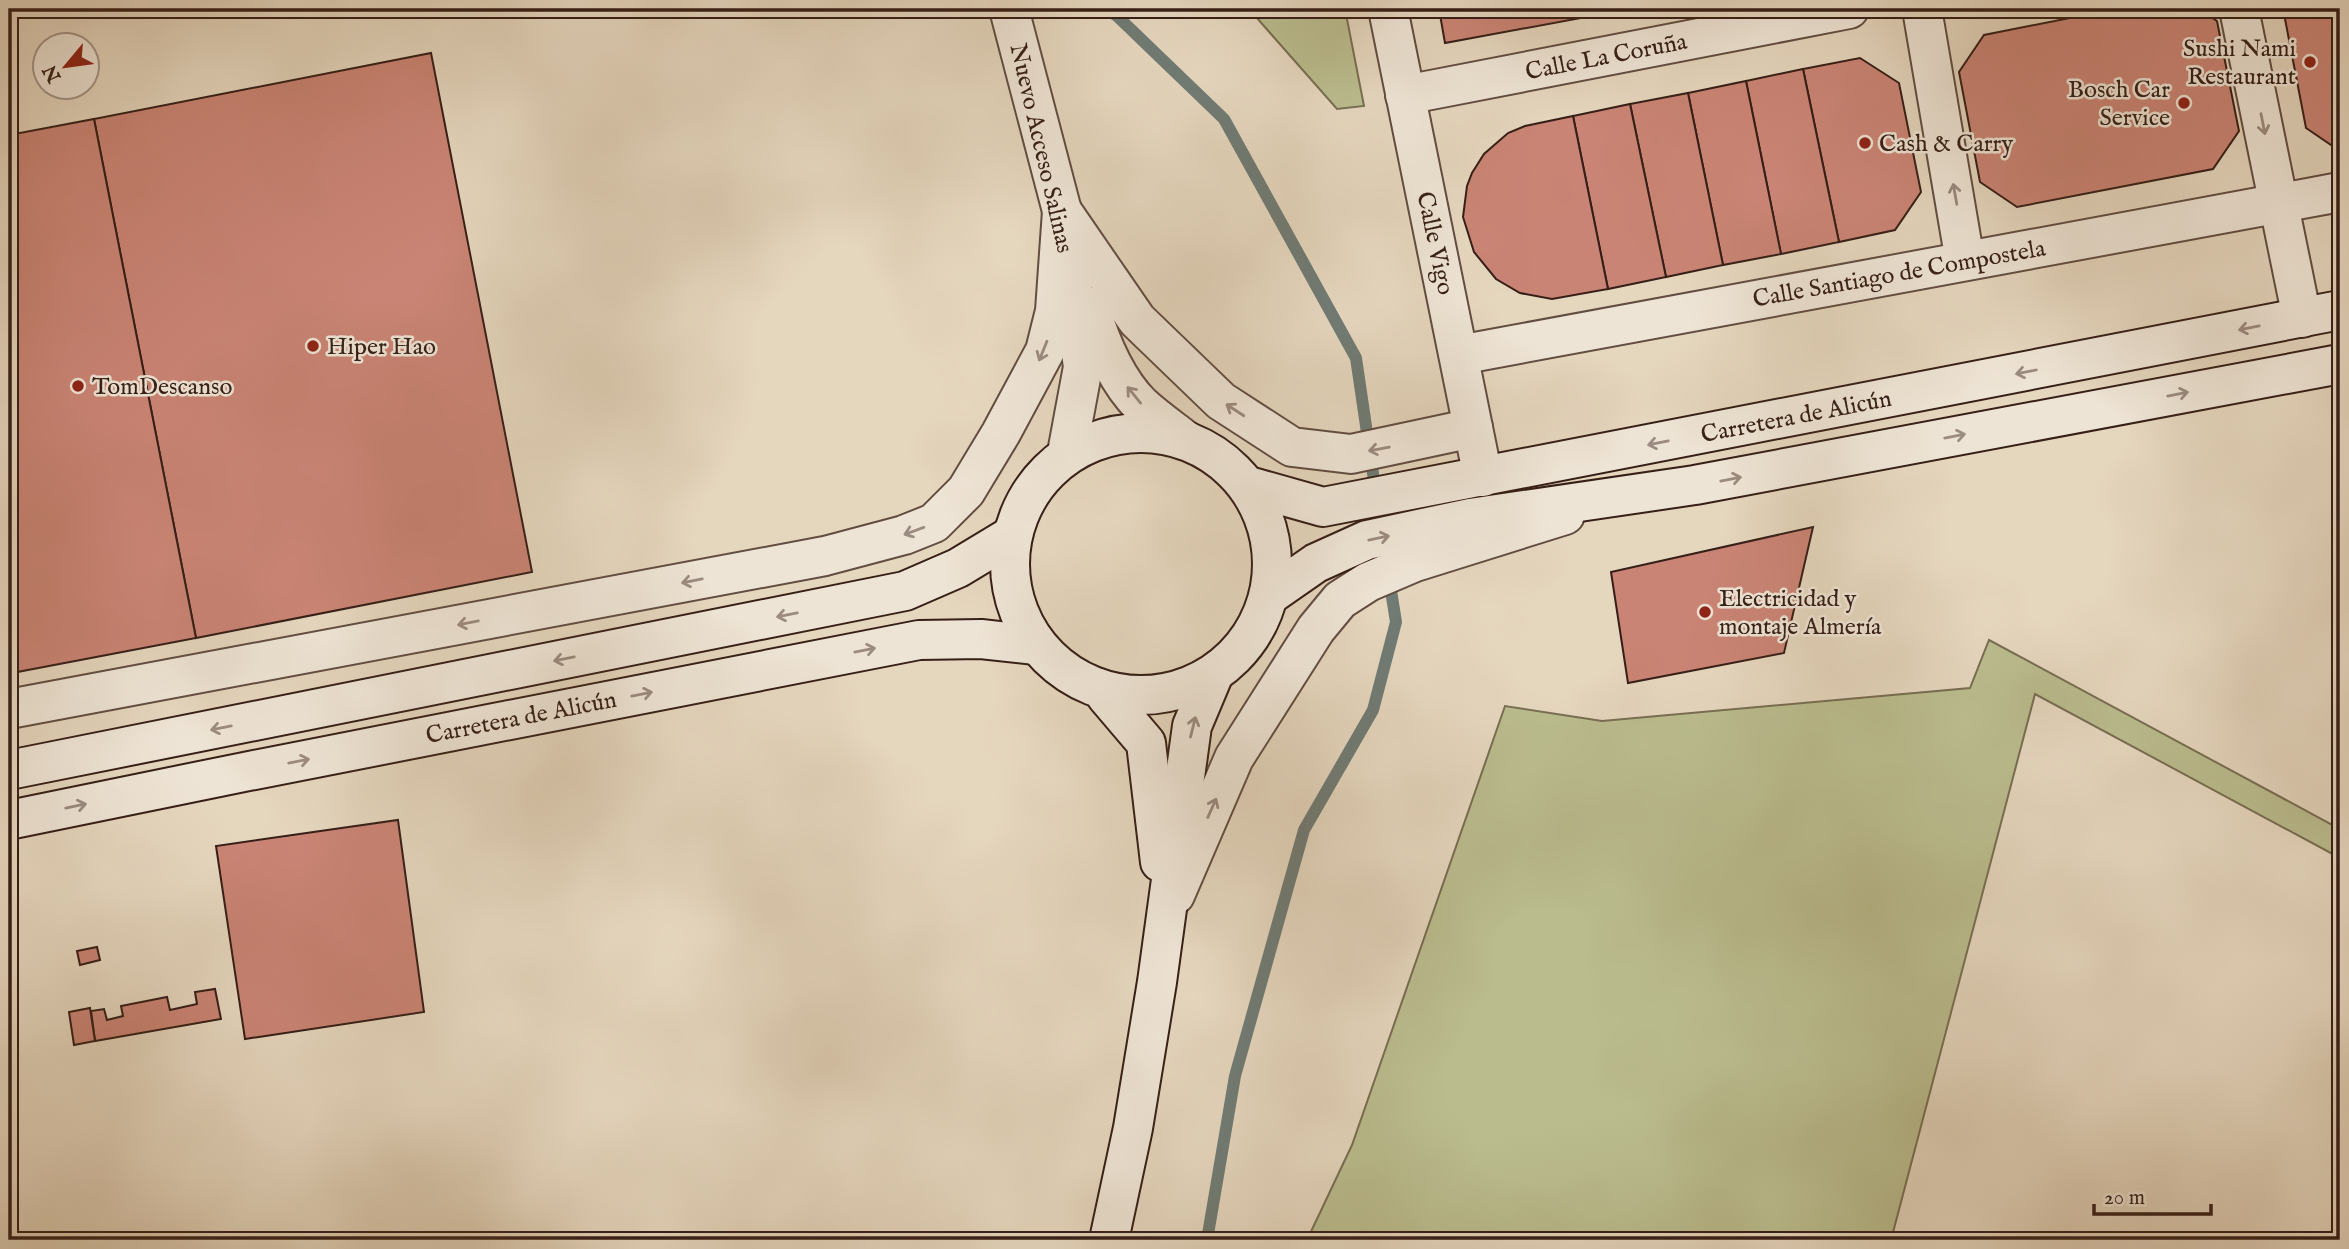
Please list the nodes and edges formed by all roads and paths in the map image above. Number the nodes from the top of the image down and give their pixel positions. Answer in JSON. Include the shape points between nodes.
{"nodes":[{"id":1,"x":1009,"y":9,"type":"edge"},
{"id":2,"x":1388,"y":9,"type":"edge"},
{"id":3,"x":1849,"y":9,"type":"edge"},
{"id":4,"x":1922,"y":9,"type":"edge"},
{"id":5,"x":2239,"y":9,"type":"edge"},
{"id":6,"x":1405,"y":95,"type":"junction"},
{"id":7,"x":2340,"y":192,"type":"edge"},
{"id":8,"x":2278,"y":203,"type":"junction"},
{"id":9,"x":1062,"y":211,"type":"junction"},
{"id":10,"x":1965,"y":261,"type":"junction"},
{"id":11,"x":2340,"y":310,"type":"edge"},
{"id":12,"x":2302,"y":318,"type":"junction"},
{"id":13,"x":1458,"y":355,"type":"junction"},
{"id":14,"x":2340,"y":364,"type":"edge"},
{"id":15,"x":1460,"y":431,"type":"junction"},
{"id":16,"x":1185,"y":440,"type":"junction"},
{"id":17,"x":1067,"y":453,"type":"junction"},
{"id":18,"x":1470,"y":479,"type":"junction"},
{"id":19,"x":1252,"y":487,"type":"junction"},
{"id":20,"x":1472,"y":531,"type":"junction"},
{"id":21,"x":1011,"y":536,"type":"junction"},
{"id":22,"x":1270,"y":595,"type":"junction"},
{"id":23,"x":1036,"y":645,"type":"junction"},
{"id":24,"x":1213,"y":676,"type":"junction"},
{"id":25,"x":1106,"y":696,"type":"junction"},
{"id":26,"x":9,"y":709,"type":"edge"},
{"id":27,"x":9,"y":771,"type":"edge"},
{"id":28,"x":9,"y":820,"type":"edge"},
{"id":29,"x":1167,"y":916,"type":"junction"},
{"id":30,"x":1109,"y":1240,"type":"edge"}],
"edges":[{"from":1,"to":9,"type":"main road","name":"Nuevo Acceso Salinas"},
{"from":2,"to":6,"type":"main road","name":"Calle Vigo"},
{"from":3,"to":6,"type":"main road","name":"Calle La Coruña"},
{"from":10,"to":4,"type":"main road","one_way":true},
{"from":5,"to":8,"type":"main road","one_way":true},
{"from":6,"to":13,"type":"main road","name":"Calle Vigo"},
{"from":7,"to":8,"type":"main road","name":"Calle Santiago de Compostela"},
{"from":8,"to":10,"type":"main road","name":"Calle Santiago de Compostela"},
{"from":8,"to":12,"type":"main road"},
{"from":15,"to":9,"type":"main road","one_way":true,"via":[[1351,454],[1292,447],[1221,401],[1136,320]]},
{"from":16,"to":9,"type":"main road","one_way":true,"via":[[1141,405],[1099,338]]},
{"from":9,"to":17,"type":"main road","name":"Nuevo Acceso Salinas","via":[[1083,367]]},
{"from":9,"to":26,"type":"main road","one_way":true,"via":[[1055,311],[1045,351],[966,491],[934,523],[825,556]]},
{"from":10,"to":13,"type":"main road","name":"Calle Santiago de Compostela"},
{"from":11,"to":12,"type":"main road","name":"Carretera de Alicún"},
{"from":12,"to":18,"type":"main road","name":"Carretera de Alicún","one_way":true},
{"from":13,"to":15,"type":"main road","name":"Calle Vigo"},
{"from":20,"to":14,"type":"main road","name":"Carretera de Alicún","one_way":true,"via":[[1628,495]]},
{"from":15,"to":18,"type":"main road","name":"Calle Vigo"},
{"from":16,"to":17,"type":"main road","via":[[1147,433],[1115,435]]},
{"from":16,"to":19,"type":"main road","via":[[1227,461]]},
{"from":17,"to":21,"type":"main road","via":[[1039,480]]},
{"from":18,"to":19,"type":"main road","name":"Carretera de Alicún","via":[[1323,507]]},
{"from":19,"to":22,"type":"main road","via":[[1273,554]]},
{"from":22,"to":20,"type":"main road","name":"Carretera de Alicún","one_way":true,"via":[[1316,563],[1367,540]]},
{"from":29,"to":20,"type":"main road","one_way":true,"via":[[1234,758],[1317,629],[1340,600],[1368,582]]},
{"from":21,"to":23,"type":"main road","via":[[1014,595]]},
{"from":21,"to":27,"type":"main road","name":"Carretera de Alicún","one_way":true,"via":[[958,568],[905,591]]},
{"from":22,"to":24,"type":"main road","via":[[1247,638]]},
{"from":23,"to":25,"type":"main road","via":[[1059,672]]},
{"from":28,"to":23,"type":"main road","name":"Carretera de Alicún","one_way":true,"via":[[919,639]]},
{"from":24,"to":25,"type":"main road","via":[[1165,696]]},
{"from":29,"to":24,"type":"main road","one_way":true,"via":[[1192,726]]},
{"from":25,"to":29,"type":"main road","via":[[1146,743]]},
{"from":29,"to":30,"type":"main road","via":[[1133,1128]]}]}
